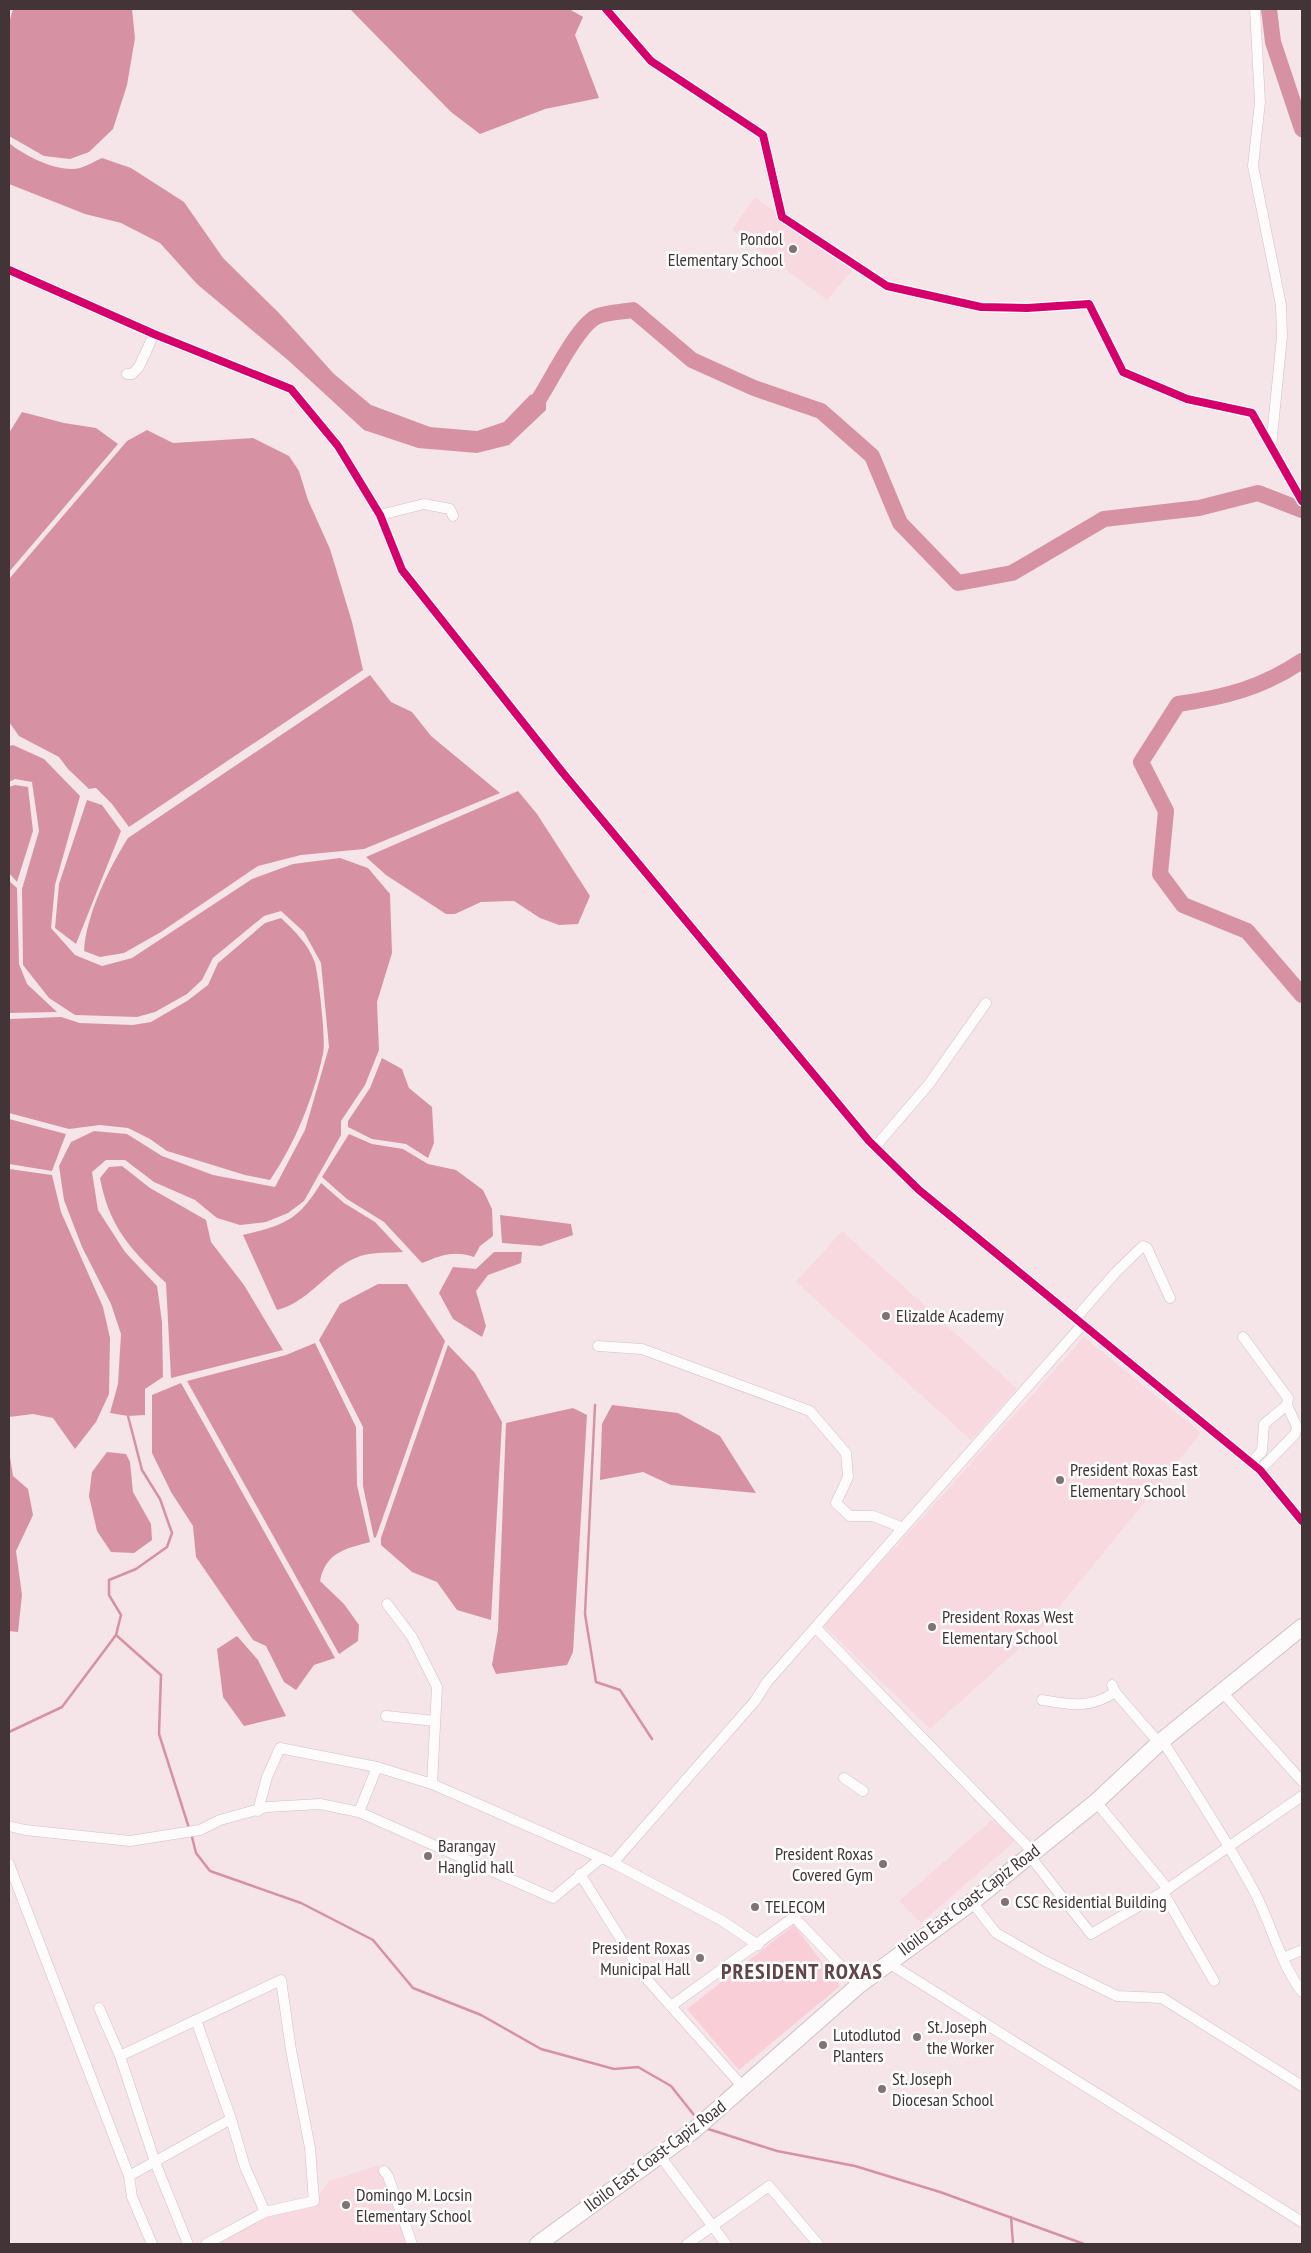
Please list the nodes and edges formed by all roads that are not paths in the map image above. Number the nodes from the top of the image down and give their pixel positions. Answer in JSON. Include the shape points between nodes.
{"nodes":[{"id":1,"x":606,"y":9,"type":"edge"},
{"id":2,"x":1255,"y":9,"type":"edge"},
{"id":3,"x":9,"y":270,"type":"edge"},
{"id":4,"x":154,"y":334,"type":"junction"},
{"id":5,"x":127,"y":374,"type":"dead end"},
{"id":6,"x":1272,"y":447,"type":"junction"},
{"id":7,"x":1302,"y":501,"type":"edge"},
{"id":8,"x":380,"y":514,"type":"junction"},
{"id":9,"x":453,"y":516,"type":"dead end"},
{"id":10,"x":986,"y":1003,"type":"dead end"},
{"id":11,"x":875,"y":1147,"type":"junction"},
{"id":12,"x":1170,"y":1298,"type":"dead end"},
{"id":13,"x":1080,"y":1321,"type":"junction"},
{"id":14,"x":1243,"y":1337,"type":"dead end"},
{"id":15,"x":598,"y":1346,"type":"dead end"},
{"id":16,"x":1287,"y":1405,"type":"junction"},
{"id":17,"x":1251,"y":1463,"type":"junction"},
{"id":18,"x":1260,"y":1470,"type":"junction"},
{"id":19,"x":1302,"y":1521,"type":"edge"},
{"id":20,"x":903,"y":1528,"type":"junction"},
{"id":21,"x":387,"y":1604,"type":"dead end"},
{"id":22,"x":1302,"y":1627,"type":"edge"},
{"id":23,"x":816,"y":1628,"type":"junction"},
{"id":24,"x":1222,"y":1692,"type":"junction"},
{"id":25,"x":1042,"y":1700,"type":"dead end"},
{"id":26,"x":386,"y":1716,"type":"dead end"},
{"id":27,"x":435,"y":1721,"type":"junction"},
{"id":28,"x":1161,"y":1741,"type":"junction"},
{"id":29,"x":377,"y":1767,"type":"junction"},
{"id":30,"x":844,"y":1778,"type":"dead end"},
{"id":31,"x":1302,"y":1781,"type":"edge"},
{"id":32,"x":432,"y":1784,"type":"junction"},
{"id":33,"x":863,"y":1791,"type":"dead end"},
{"id":34,"x":1302,"y":1796,"type":"edge"},
{"id":35,"x":1096,"y":1802,"type":"junction"},
{"id":36,"x":258,"y":1811,"type":"junction"},
{"id":37,"x":359,"y":1812,"type":"junction"},
{"id":38,"x":9,"y":1826,"type":"edge"},
{"id":39,"x":1228,"y":1845,"type":"junction"},
{"id":40,"x":1031,"y":1853,"type":"junction"},
{"id":41,"x":600,"y":1859,"type":"junction"},
{"id":42,"x":613,"y":1863,"type":"junction"},
{"id":43,"x":9,"y":1864,"type":"edge"},
{"id":44,"x":580,"y":1874,"type":"junction"},
{"id":45,"x":1165,"y":1890,"type":"junction"},
{"id":46,"x":972,"y":1902,"type":"junction"},
{"id":47,"x":758,"y":1945,"type":"junction"},
{"id":48,"x":1302,"y":1950,"type":"edge"},
{"id":49,"x":1283,"y":1958,"type":"junction"},
{"id":50,"x":887,"y":1962,"type":"junction"},
{"id":51,"x":1214,"y":1981,"type":"dead end"},
{"id":52,"x":859,"y":1985,"type":"junction"},
{"id":53,"x":1302,"y":1992,"type":"edge"},
{"id":54,"x":671,"y":2006,"type":"junction"},
{"id":55,"x":99,"y":2008,"type":"dead end"},
{"id":56,"x":196,"y":2020,"type":"junction"},
{"id":57,"x":120,"y":2056,"type":"junction"},
{"id":58,"x":1302,"y":2086,"type":"edge"},
{"id":59,"x":743,"y":2087,"type":"junction"},
{"id":60,"x":231,"y":2119,"type":"junction"},
{"id":61,"x":660,"y":2156,"type":"junction"},
{"id":62,"x":155,"y":2162,"type":"junction"},
{"id":63,"x":384,"y":2171,"type":"dead end"},
{"id":64,"x":128,"y":2176,"type":"junction"},
{"id":65,"x":265,"y":2212,"type":"junction"},
{"id":66,"x":1302,"y":2222,"type":"edge"},
{"id":67,"x":712,"y":2225,"type":"junction"},
{"id":68,"x":544,"y":2243,"type":"edge"},
{"id":69,"x":152,"y":2244,"type":"edge"},
{"id":70,"x":188,"y":2244,"type":"edge"},
{"id":71,"x":206,"y":2244,"type":"edge"},
{"id":72,"x":412,"y":2244,"type":"edge"},
{"id":73,"x":686,"y":2244,"type":"edge"},
{"id":74,"x":726,"y":2244,"type":"edge"},
{"id":75,"x":818,"y":2244,"type":"edge"}],
"edges":[{"from":1,"to":6,"type":"street","via":[[651,61],[763,135],[782,216],[887,286],[980,308],[1089,304],[1123,372],[1187,399],[1252,413]]},
{"from":2,"to":6,"type":"street","via":[[1260,102],[1253,166],[1281,306],[1282,336]]},
{"from":3,"to":4,"type":"street"},
{"from":4,"to":5,"type":"street","via":[[139,366],[132,374]]},
{"from":4,"to":8,"type":"street","via":[[292,389],[338,446]]},
{"from":6,"to":7,"type":"street"},
{"from":8,"to":9,"type":"street","via":[[424,504],[450,509]]},
{"from":8,"to":11,"type":"street","via":[[402,570],[563,774]]},
{"from":10,"to":11,"type":"street","via":[[929,1084]]},
{"from":11,"to":13,"type":"street","via":[[919,1190]]},
{"from":12,"to":13,"type":"street","via":[[1147,1248],[1143,1246],[1116,1272]]},
{"from":13,"to":17,"type":"street"},
{"from":13,"to":20,"type":"street"},
{"from":14,"to":16,"type":"street","via":[[1288,1398]]},
{"from":15,"to":20,"type":"street","via":[[642,1349],[810,1411],[846,1453],[848,1476],[836,1503],[850,1516],[873,1516]]},
{"from":16,"to":17,"type":"street","via":[[1264,1424],[1262,1451]]},
{"from":16,"to":18,"type":"street","via":[[1297,1427],[1295,1434]]},
{"from":17,"to":18,"type":"street"},
{"from":18,"to":19,"type":"street"},
{"from":20,"to":23,"type":"street"},
{"from":21,"to":27,"type":"street","via":[[412,1638],[437,1687]]},
{"from":22,"to":24,"type":"main road","name":"Iloilo East Coast-Capiz Road"},
{"from":23,"to":40,"type":"street"},
{"from":23,"to":42,"type":"street"},
{"from":24,"to":28,"type":"main road","name":"Iloilo East Coast-Capiz Road"},
{"from":24,"to":31,"type":"street"},
{"from":25,"to":28,"type":"street","via":[[1094,1704],[1114,1689]]},
{"from":26,"to":27,"type":"street"},
{"from":27,"to":32,"type":"street"},
{"from":28,"to":35,"type":"main road","name":"Iloilo East Coast-Capiz Road"},
{"from":28,"to":39,"type":"street"},
{"from":29,"to":32,"type":"street"},
{"from":29,"to":36,"type":"street","via":[[280,1748],[267,1777]]},
{"from":29,"to":37,"type":"street"},
{"from":30,"to":33,"type":"street"},
{"from":32,"to":41,"type":"street"},
{"from":34,"to":39,"type":"street"},
{"from":35,"to":40,"type":"main road","name":"Iloilo East Coast-Capiz Road"},
{"from":35,"to":45,"type":"street"},
{"from":36,"to":37,"type":"street","via":[[267,1807],[320,1804]]},
{"from":36,"to":38,"type":"street","via":[[220,1820],[183,1834],[130,1841]]},
{"from":37,"to":44,"type":"street","via":[[552,1898]]},
{"from":39,"to":45,"type":"street"},
{"from":39,"to":49,"type":"street","via":[[1255,1893]]},
{"from":40,"to":45,"type":"street","via":[[1091,1934]]},
{"from":40,"to":46,"type":"main road","name":"Iloilo East Coast-Capiz Road"},
{"from":41,"to":42,"type":"street"},
{"from":41,"to":44,"type":"street"},
{"from":42,"to":47,"type":"street","via":[[721,1920]]},
{"from":43,"to":64,"type":"street"},
{"from":44,"to":54,"type":"street","via":[[644,1976]]},
{"from":45,"to":51,"type":"street"},
{"from":46,"to":50,"type":"main road","name":"Iloilo East Coast-Capiz Road"},
{"from":46,"to":58,"type":"street","via":[[996,1933],[1044,1961],[1117,1996],[1162,1998]]},
{"from":47,"to":52,"type":"street","via":[[794,1917]]},
{"from":47,"to":54,"type":"street"},
{"from":48,"to":49,"type":"street"},
{"from":49,"to":53,"type":"street"},
{"from":50,"to":52,"type":"main road","name":"Iloilo East Coast-Capiz Road"},
{"from":50,"to":66,"type":"street"},
{"from":52,"to":59,"type":"main road","name":"Iloilo East Coast-Capiz Road"},
{"from":54,"to":59,"type":"street"},
{"from":55,"to":57,"type":"street"},
{"from":56,"to":57,"type":"street"},
{"from":56,"to":60,"type":"street"},
{"from":56,"to":65,"type":"street","via":[[281,1980],[310,2148],[314,2201]]},
{"from":57,"to":62,"type":"street"},
{"from":59,"to":61,"type":"main road","name":"Iloilo East Coast-Capiz Road"},
{"from":60,"to":62,"type":"street"},
{"from":60,"to":65,"type":"street","via":[[245,2167]]},
{"from":61,"to":67,"type":"street"},
{"from":61,"to":68,"type":"main road","name":"Iloilo East Coast-Capiz Road"},
{"from":62,"to":64,"type":"street"},
{"from":62,"to":70,"type":"street"},
{"from":63,"to":72,"type":"street"},
{"from":64,"to":69,"type":"street","via":[[132,2196]]},
{"from":65,"to":71,"type":"street"},
{"from":67,"to":73,"type":"street"},
{"from":67,"to":74,"type":"street"},
{"from":67,"to":75,"type":"street","via":[[769,2186]]}]}
